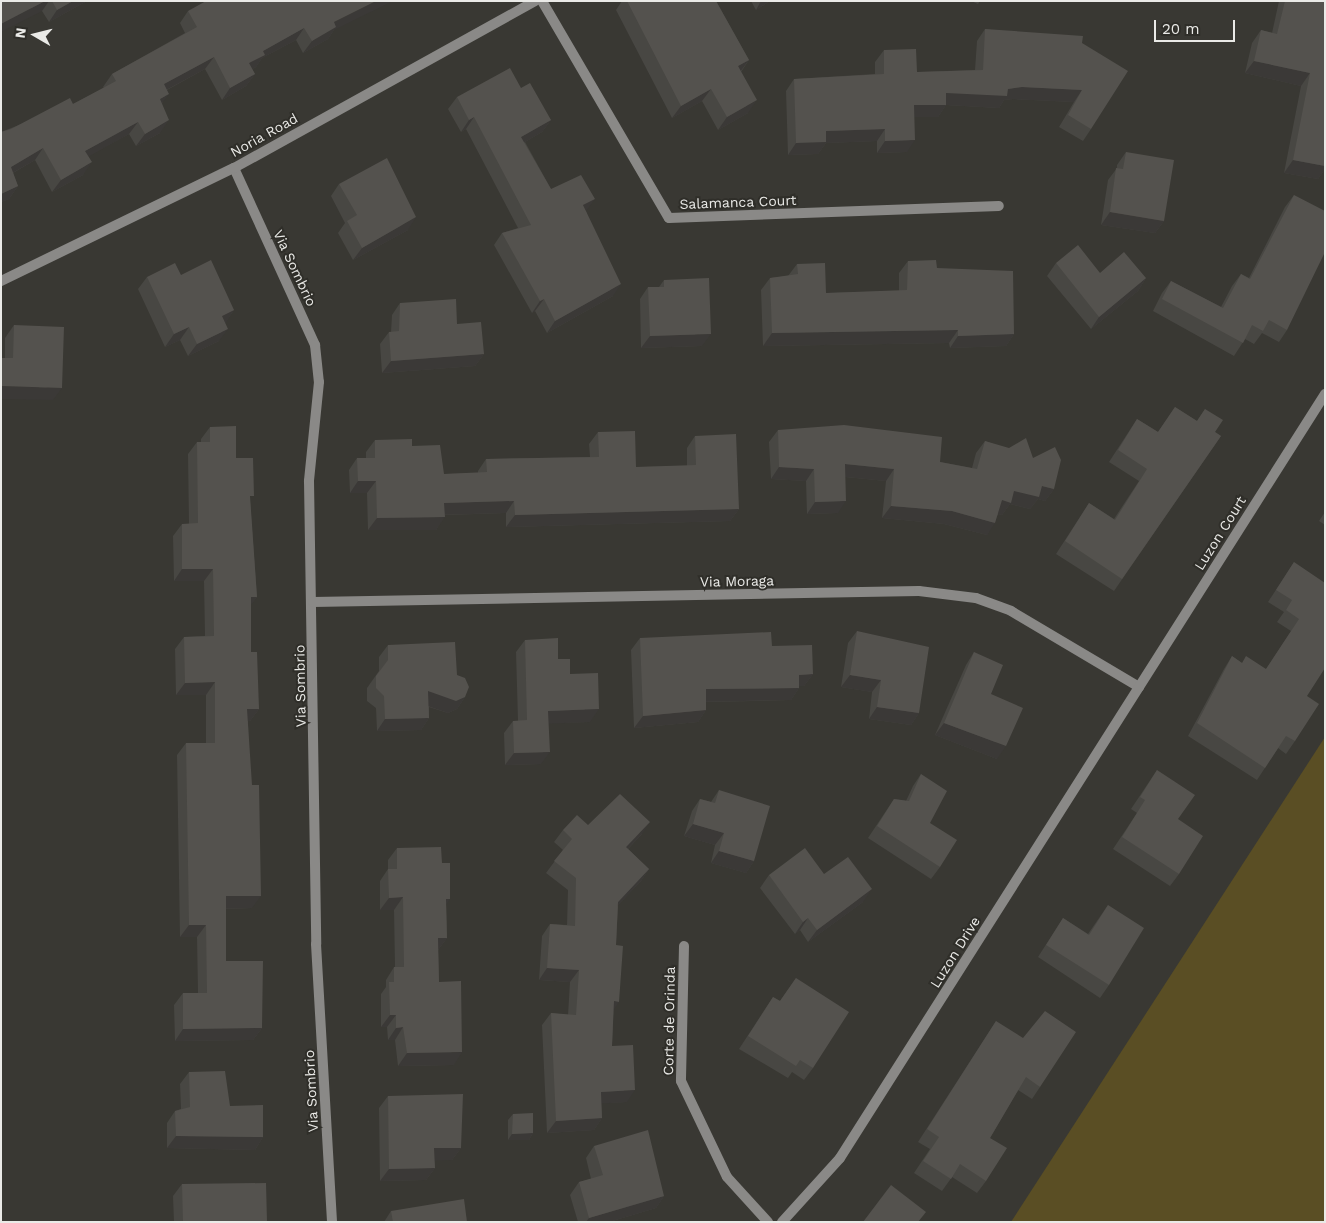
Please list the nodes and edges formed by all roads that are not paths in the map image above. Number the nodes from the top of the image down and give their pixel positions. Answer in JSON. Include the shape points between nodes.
{"nodes":[{"id":1,"x":535,"y":1,"type":"edge"},
{"id":2,"x":542,"y":1,"type":"edge"},
{"id":3,"x":234,"y":168,"type":"junction"},
{"id":4,"x":999,"y":206,"type":"dead end"},
{"id":5,"x":1,"y":282,"type":"edge"},
{"id":6,"x":1325,"y":394,"type":"edge"},
{"id":7,"x":313,"y":602,"type":"junction"},
{"id":8,"x":1139,"y":687,"type":"junction"},
{"id":9,"x":684,"y":946,"type":"dead end"},
{"id":10,"x":332,"y":1222,"type":"edge"},
{"id":11,"x":768,"y":1222,"type":"edge"},
{"id":12,"x":782,"y":1222,"type":"edge"}],
"edges":[{"from":1,"to":3,"type":"street","name":"Noria Road"},
{"from":2,"to":4,"type":"street","name":"Salamanca Court","via":[[669,218]]},
{"from":3,"to":5,"type":"street","name":"Noria Road"},
{"from":3,"to":7,"type":"street","name":"Via Sombrio","via":[[315,345],[318,382],[309,481]]},
{"from":6,"to":8,"type":"street","name":"Luzon Court"},
{"from":7,"to":8,"type":"street","name":"Via Moraga","via":[[919,591],[976,598],[1011,611]]},
{"from":7,"to":10,"type":"street","name":"Via Sombrio","via":[[316,944]]},
{"from":8,"to":12,"type":"street","name":"Luzon Drive","via":[[840,1158]]},
{"from":9,"to":11,"type":"street","name":"Corte de Orinda","via":[[681,1081],[727,1177]]}]}
